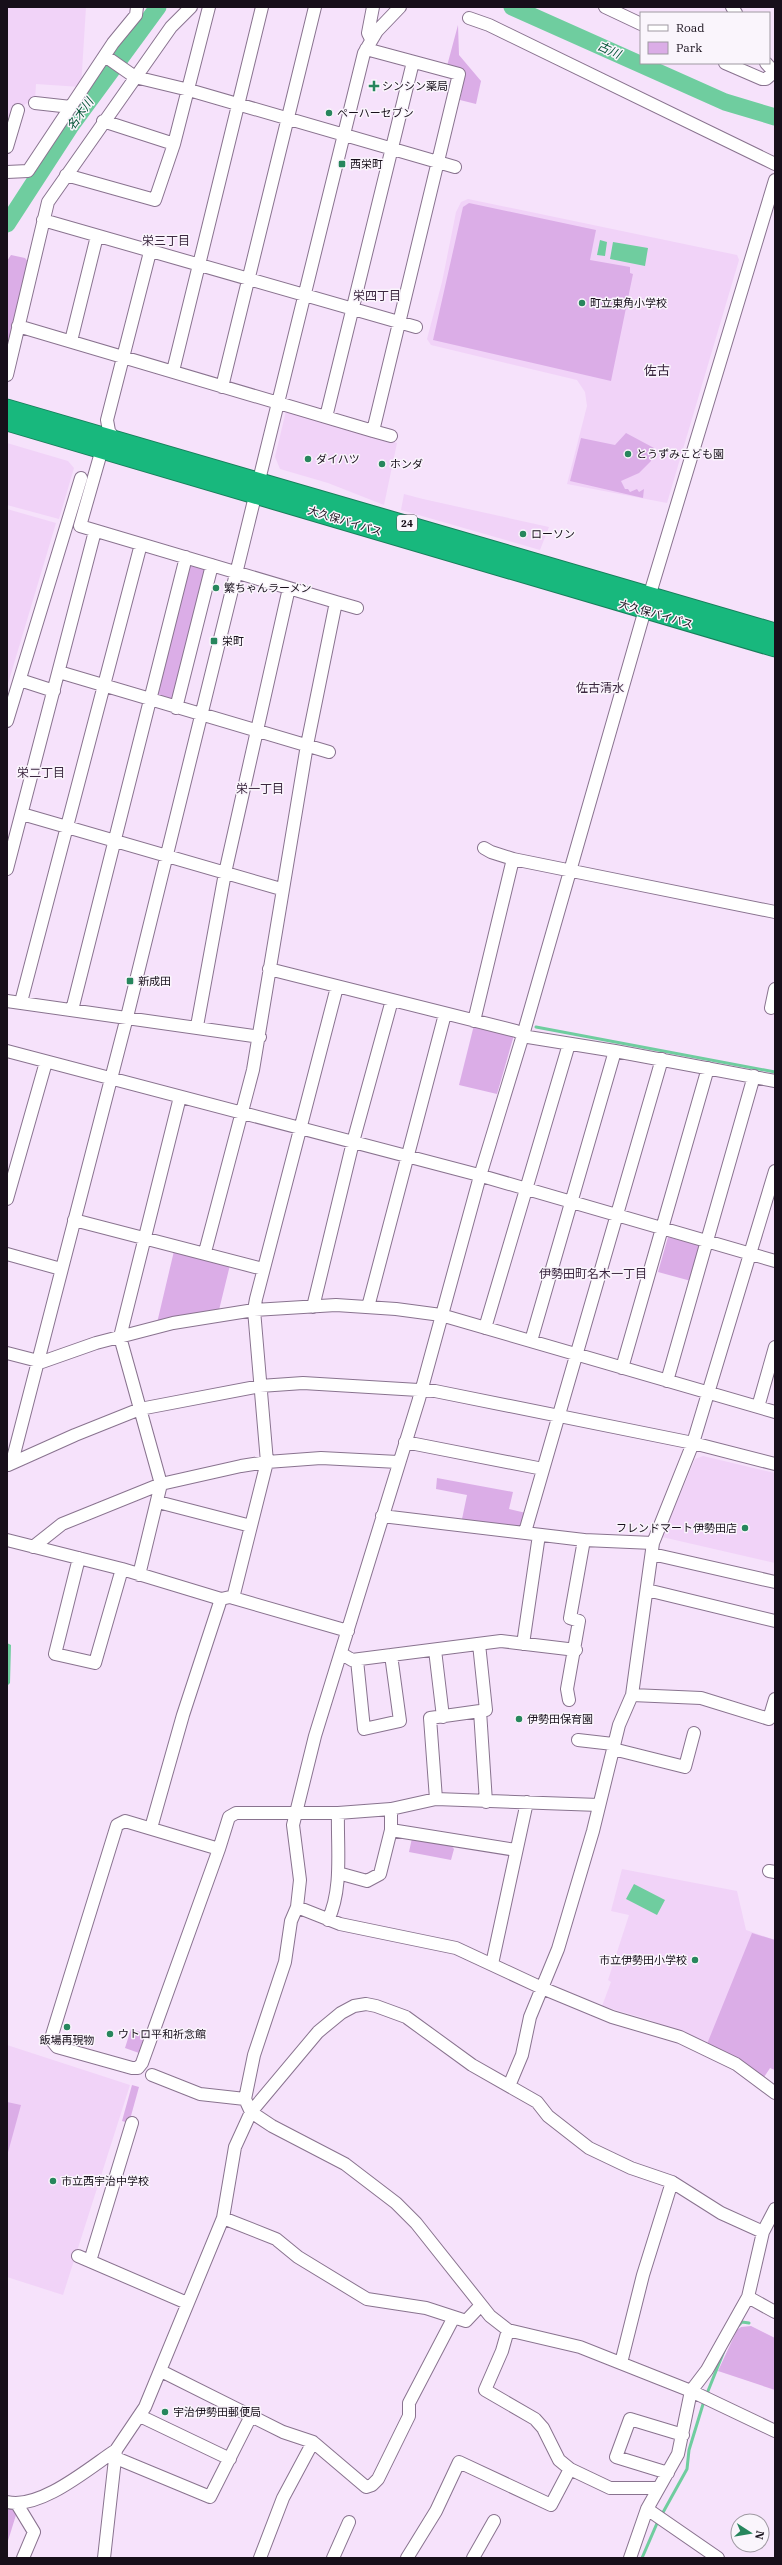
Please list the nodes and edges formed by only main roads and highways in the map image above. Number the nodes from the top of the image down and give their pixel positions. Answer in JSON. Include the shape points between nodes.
{"nodes":[{"id":1,"x":8,"y":403,"type":"edge"},
{"id":2,"x":7,"y":422,"type":"edge"},
{"id":3,"x":7,"y":430,"type":"edge"},
{"id":4,"x":51,"y":435,"type":"junction"},
{"id":5,"x":108,"y":443,"type":"junction"},
{"id":6,"x":258,"y":488,"type":"junction"},
{"id":7,"x":775,"y":632,"type":"edge"},
{"id":8,"x":775,"y":648,"type":"edge"}],
"edges":[{"from":1,"to":5,"type":"highway","name":"大久保バイパス","number":"24"},
{"from":2,"to":4,"type":"highway","name":"大久保バイパス","number":"24"},
{"from":3,"to":4,"type":"highway"},
{"from":4,"to":5,"type":"highway","name":"大久保バイパス","number":"24"},
{"from":5,"to":6,"type":"highway","name":"大久保バイパス","number":"24"},
{"from":6,"to":7,"type":"highway","name":"大久保バイパス","number":"24","via":[[650,594]]},
{"from":6,"to":8,"type":"highway","name":"大久保バイパス","number":"24","via":[[645,611]]}]}
